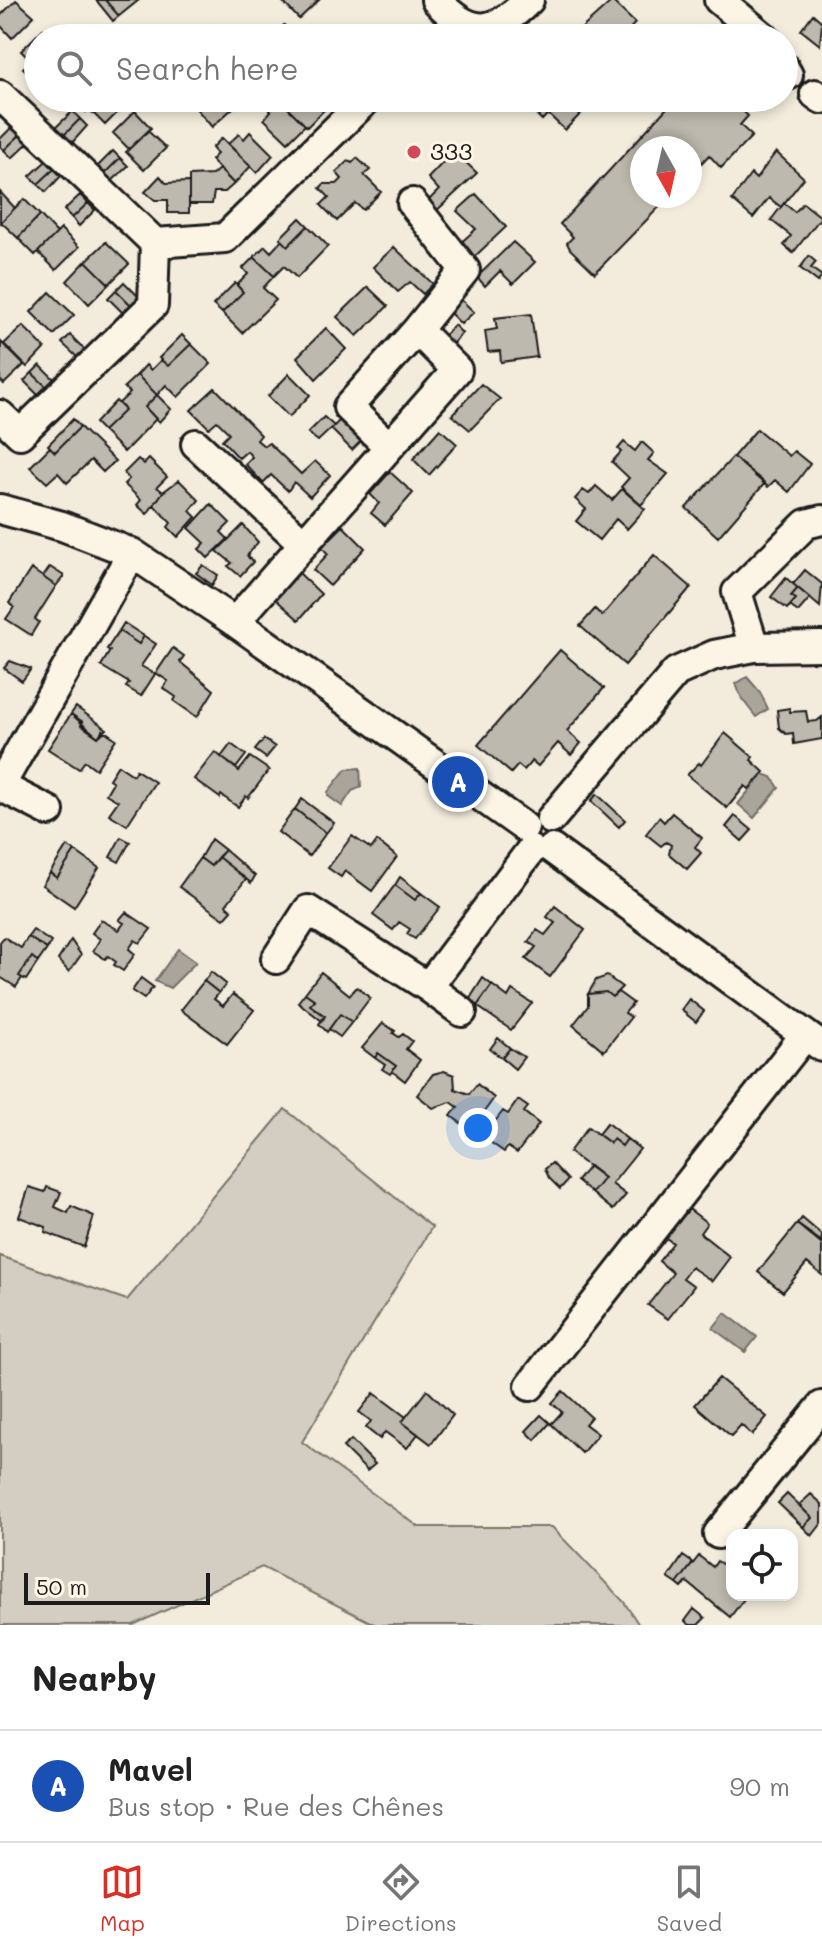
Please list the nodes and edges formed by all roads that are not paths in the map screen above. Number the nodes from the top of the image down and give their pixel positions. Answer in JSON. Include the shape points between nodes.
{"nodes":[{"id":1,"x":436,"y":0,"type":"edge"},
{"id":2,"x":529,"y":0,"type":"edge"},
{"id":3,"x":719,"y":0,"type":"edge"},
{"id":4,"x":465,"y":24,"type":"edge"},
{"id":5,"x":499,"y":24,"type":"edge"},
{"id":6,"x":748,"y":24,"type":"edge"},
{"id":7,"x":0,"y":95,"type":"edge"},
{"id":8,"x":354,"y":112,"type":"edge"},
{"id":9,"x":412,"y":203,"type":"dead end"},
{"id":10,"x":155,"y":243,"type":"junction"},
{"id":11,"x":417,"y":330,"type":"junction"},
{"id":12,"x":0,"y":415,"type":"edge"},
{"id":13,"x":196,"y":444,"type":"dead end"},
{"id":14,"x":389,"y":447,"type":"junction"},
{"id":15,"x":0,"y":509,"type":"edge"},
{"id":16,"x":822,"y":520,"type":"edge"},
{"id":17,"x":304,"y":544,"type":"junction"},
{"id":18,"x":132,"y":553,"type":"junction"},
{"id":19,"x":235,"y":622,"type":"junction"},
{"id":20,"x":822,"y":646,"type":"edge"},
{"id":21,"x":754,"y":647,"type":"junction"},
{"id":22,"x":0,"y":786,"type":"edge"},
{"id":23,"x":49,"y":811,"type":"dead end"},
{"id":24,"x":536,"y":842,"type":"junction"},
{"id":25,"x":276,"y":959,"type":"dead end"},
{"id":26,"x":428,"y":987,"type":"junction"},
{"id":27,"x":462,"y":1012,"type":"dead end"},
{"id":28,"x":814,"y":1041,"type":"edge"},
{"id":29,"x":530,"y":1386,"type":"dead end"},
{"id":30,"x":822,"y":1406,"type":"edge"},
{"id":31,"x":718,"y":1534,"type":"dead end"}],
"edges":[{"from":1,"to":4,"type":"street"},
{"from":2,"to":5,"type":"street"},
{"from":3,"to":6,"type":"street"},
{"from":7,"to":10,"type":"street"},
{"from":8,"to":10,"type":"street","via":[[225,238]]},
{"from":9,"to":11,"type":"street","via":[[465,270]]},
{"from":10,"to":12,"type":"street","via":[[153,305],[20,434]]},
{"from":11,"to":14,"type":"street","via":[[457,370]]},
{"from":11,"to":14,"type":"street","via":[[348,407]]},
{"from":13,"to":17,"type":"street"},
{"from":14,"to":17,"type":"street"},
{"from":15,"to":18,"type":"street"},
{"from":16,"to":21,"type":"street","via":[[806,524],[737,592]]},
{"from":17,"to":19,"type":"street"},
{"from":18,"to":19,"type":"street"},
{"from":18,"to":22,"type":"street"},
{"from":19,"to":24,"type":"street"},
{"from":20,"to":21,"type":"street"},
{"from":21,"to":24,"type":"street","via":[[714,655],[676,672],[551,819],[559,832],[557,844]]},
{"from":22,"to":23,"type":"street"},
{"from":24,"to":26,"type":"street"},
{"from":24,"to":28,"type":"street"},
{"from":25,"to":26,"type":"street","via":[[308,910]]},
{"from":26,"to":27,"type":"street"},
{"from":28,"to":29,"type":"street"},
{"from":30,"to":31,"type":"street"}]}
